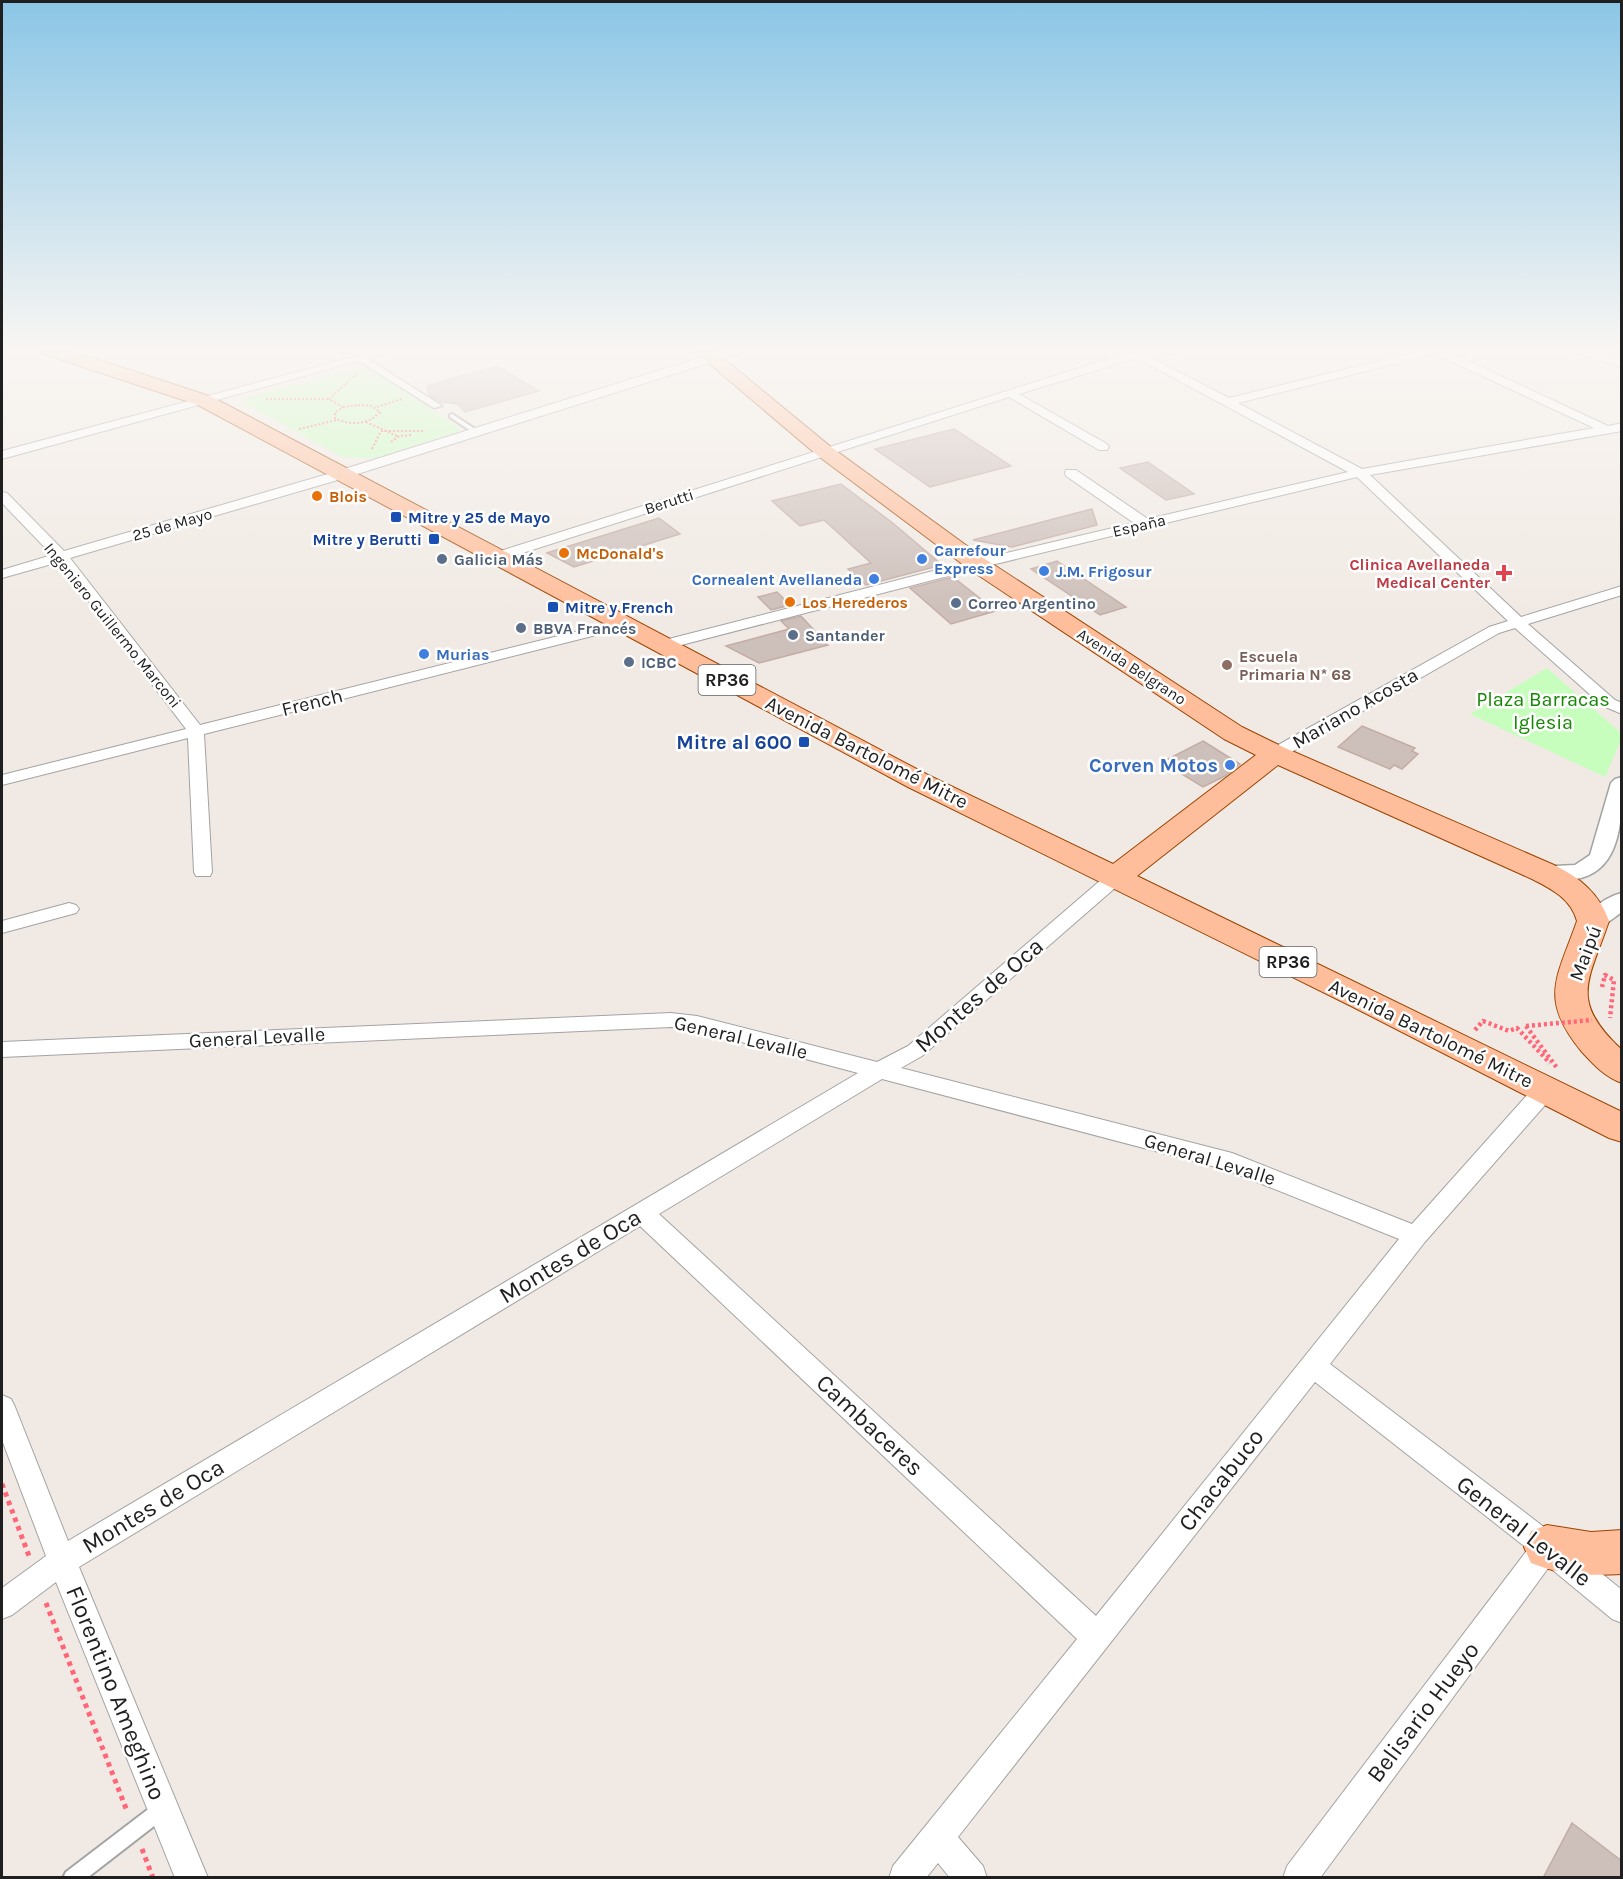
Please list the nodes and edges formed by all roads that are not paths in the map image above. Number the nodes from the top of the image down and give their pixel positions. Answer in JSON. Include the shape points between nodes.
{"nodes":[{"id":1,"x":71,"y":437,"type":"edge"},
{"id":2,"x":272,"y":437,"type":"edge"},
{"id":3,"x":461,"y":437,"type":"edge"},
{"id":4,"x":807,"y":437,"type":"edge"},
{"id":5,"x":870,"y":437,"type":"edge"},
{"id":6,"x":1085,"y":437,"type":"edge"},
{"id":7,"x":1293,"y":437,"type":"edge"},
{"id":8,"x":1313,"y":437,"type":"edge"},
{"id":9,"x":1568,"y":437,"type":"edge"},
{"id":10,"x":1103,"y":447,"type":"dead end"},
{"id":11,"x":824,"y":451,"type":"junction"},
{"id":12,"x":2,"y":455,"type":"edge"},
{"id":13,"x":1071,"y":473,"type":"dead end"},
{"id":14,"x":1360,"y":473,"type":"junction"},
{"id":15,"x":343,"y":474,"type":"junction"},
{"id":16,"x":2,"y":496,"type":"edge"},
{"id":17,"x":1144,"y":523,"type":"junction"},
{"id":18,"x":499,"y":556,"type":"junction"},
{"id":19,"x":62,"y":557,"type":"junction"},
{"id":20,"x":976,"y":564,"type":"junction"},
{"id":21,"x":2,"y":574,"type":"edge"},
{"id":22,"x":1622,"y":590,"type":"edge"},
{"id":23,"x":1517,"y":621,"type":"junction"},
{"id":24,"x":623,"y":624,"type":"junction"},
{"id":25,"x":662,"y":645,"type":"junction"},
{"id":26,"x":1622,"y":709,"type":"edge"},
{"id":27,"x":196,"y":731,"type":"junction"},
{"id":28,"x":1275,"y":754,"type":"junction"},
{"id":29,"x":2,"y":780,"type":"edge"},
{"id":30,"x":1622,"y":783,"type":"edge"},
{"id":31,"x":1544,"y":872,"type":"junction"},
{"id":32,"x":203,"y":873,"type":"dead end"},
{"id":33,"x":1116,"y":877,"type":"junction"},
{"id":34,"x":1622,"y":900,"type":"edge"},
{"id":35,"x":69,"y":909,"type":"dead end"},
{"id":36,"x":1593,"y":921,"type":"junction"},
{"id":37,"x":2,"y":927,"type":"edge"},
{"id":38,"x":2,"y":1049,"type":"edge"},
{"id":39,"x":1622,"y":1070,"type":"edge"},
{"id":40,"x":883,"y":1071,"type":"junction"},
{"id":41,"x":1556,"y":1079,"type":"junction"},
{"id":42,"x":1622,"y":1128,"type":"edge"},
{"id":43,"x":642,"y":1213,"type":"junction"},
{"id":44,"x":1416,"y":1236,"type":"junction"},
{"id":45,"x":1312,"y":1365,"type":"junction"},
{"id":46,"x":2,"y":1407,"type":"edge"},
{"id":47,"x":1547,"y":1547,"type":"junction"},
{"id":48,"x":1622,"y":1552,"type":"edge"},
{"id":49,"x":62,"y":1561,"type":"junction"},
{"id":50,"x":2,"y":1605,"type":"edge"},
{"id":51,"x":1622,"y":1610,"type":"edge"},
{"id":52,"x":1097,"y":1637,"type":"junction"},
{"id":53,"x":163,"y":1808,"type":"junction"},
{"id":54,"x":938,"y":1837,"type":"junction"},
{"id":55,"x":72,"y":1878,"type":"edge"},
{"id":56,"x":192,"y":1878,"type":"edge"},
{"id":57,"x":905,"y":1878,"type":"edge"},
{"id":58,"x":971,"y":1878,"type":"edge"},
{"id":59,"x":1299,"y":1878,"type":"edge"}],
"edges":[{"from":1,"to":12,"type":"street"},
{"from":2,"to":15,"type":"main road","name":"Avenida Bartolomé Mitre","number":"RP36"},
{"from":3,"to":15,"type":"street","name":"25 de Mayo"},
{"from":4,"to":11,"type":"main road","name":"Avenida Belgrano"},
{"from":5,"to":11,"type":"street","name":"Berutti"},
{"from":6,"to":10,"type":"street"},
{"from":7,"to":14,"type":"street"},
{"from":8,"to":14,"type":"street","via":[[1357,461]]},
{"from":9,"to":14,"type":"street","name":"España"},
{"from":11,"to":18,"type":"street","name":"Berutti"},
{"from":11,"to":20,"type":"main road","name":"Avenida Belgrano"},
{"from":13,"to":17,"type":"street"},
{"from":14,"to":17,"type":"street","name":"España"},
{"from":14,"to":23,"type":"street"},
{"from":15,"to":18,"type":"main road","name":"Avenida Bartolomé Mitre","number":"RP36"},
{"from":15,"to":19,"type":"street","name":"25 de Mayo"},
{"from":16,"to":19,"type":"street","name":"Ingeniero Guillermo Marconi"},
{"from":17,"to":20,"type":"street","name":"España"},
{"from":18,"to":24,"type":"main road","name":"Avenida Bartolomé Mitre","number":"RP36"},
{"from":19,"to":21,"type":"street","name":"25 de Mayo"},
{"from":19,"to":27,"type":"street","name":"Ingeniero Guillermo Marconi"},
{"from":20,"to":25,"type":"street","name":"España"},
{"from":20,"to":28,"type":"main road","name":"Avenida Belgrano","via":[[1233,733]]},
{"from":22,"to":23,"type":"street","name":"Mariano Acosta"},
{"from":23,"to":26,"type":"street","via":[[1609,703]]},
{"from":23,"to":28,"type":"street","name":"Mariano Acosta","via":[[1494,630]]},
{"from":24,"to":25,"type":"main road","name":"Avenida Bartolomé Mitre","number":"RP36"},
{"from":24,"to":27,"type":"street","name":"French"},
{"from":25,"to":33,"type":"main road","name":"Avenida Bartolomé Mitre","number":"RP36","via":[[939,791]]},
{"from":27,"to":29,"type":"street","name":"French"},
{"from":27,"to":32,"type":"street"},
{"from":28,"to":31,"type":"main road","name":"Avenida Belgrano"},
{"from":28,"to":33,"type":"main road","name":"Mariano Acosta"},
{"from":30,"to":31,"type":"street","via":[[1596,865],[1573,873]]},
{"from":31,"to":36,"type":"main road","name":"Avenida Belgrano","via":[[1584,899]]},
{"from":33,"to":40,"type":"street","name":"Montes de Oca","via":[[915,1052]]},
{"from":33,"to":41,"type":"main road","name":"Avenida Bartolomé Mitre","number":"RP36","via":[[1461,1047]]},
{"from":34,"to":36,"type":"street","name":"Maipú"},
{"from":35,"to":37,"type":"street"},
{"from":36,"to":39,"type":"main road","name":"Maipú","via":[[1570,998],[1582,1028]]},
{"from":38,"to":40,"type":"street","name":"General Levalle","via":[[671,1020],[697,1023]]},
{"from":40,"to":43,"type":"street","name":"Montes de Oca","via":[[840,1092]]},
{"from":40,"to":44,"type":"street","name":"General Levalle","via":[[1232,1162]]},
{"from":41,"to":42,"type":"main road","name":"Avenida Bartolomé Mitre","number":"RP36"},
{"from":41,"to":44,"type":"street","name":"Chacabuco"},
{"from":43,"to":49,"type":"street","name":"Montes de Oca"},
{"from":43,"to":52,"type":"street","name":"Cambaceres"},
{"from":44,"to":45,"type":"street","name":"Chacabuco"},
{"from":45,"to":47,"type":"street","name":"General Levalle"},
{"from":45,"to":52,"type":"street","name":"Chacabuco"},
{"from":46,"to":49,"type":"street","name":"Florentino Ameghino"},
{"from":47,"to":48,"type":"main road","via":[[1591,1554]]},
{"from":47,"to":51,"type":"street","name":"General Levalle"},
{"from":47,"to":59,"type":"street","name":"Belisario Hueyo"},
{"from":49,"to":50,"type":"street","name":"Montes de Oca"},
{"from":49,"to":53,"type":"street","name":"Florentino Ameghino"},
{"from":52,"to":54,"type":"street","name":"Chacabuco"},
{"from":53,"to":55,"type":"lane"},
{"from":53,"to":56,"type":"street","name":"Florentino Ameghino"},
{"from":54,"to":57,"type":"street","name":"Chacabuco"},
{"from":54,"to":58,"type":"street"}]}
